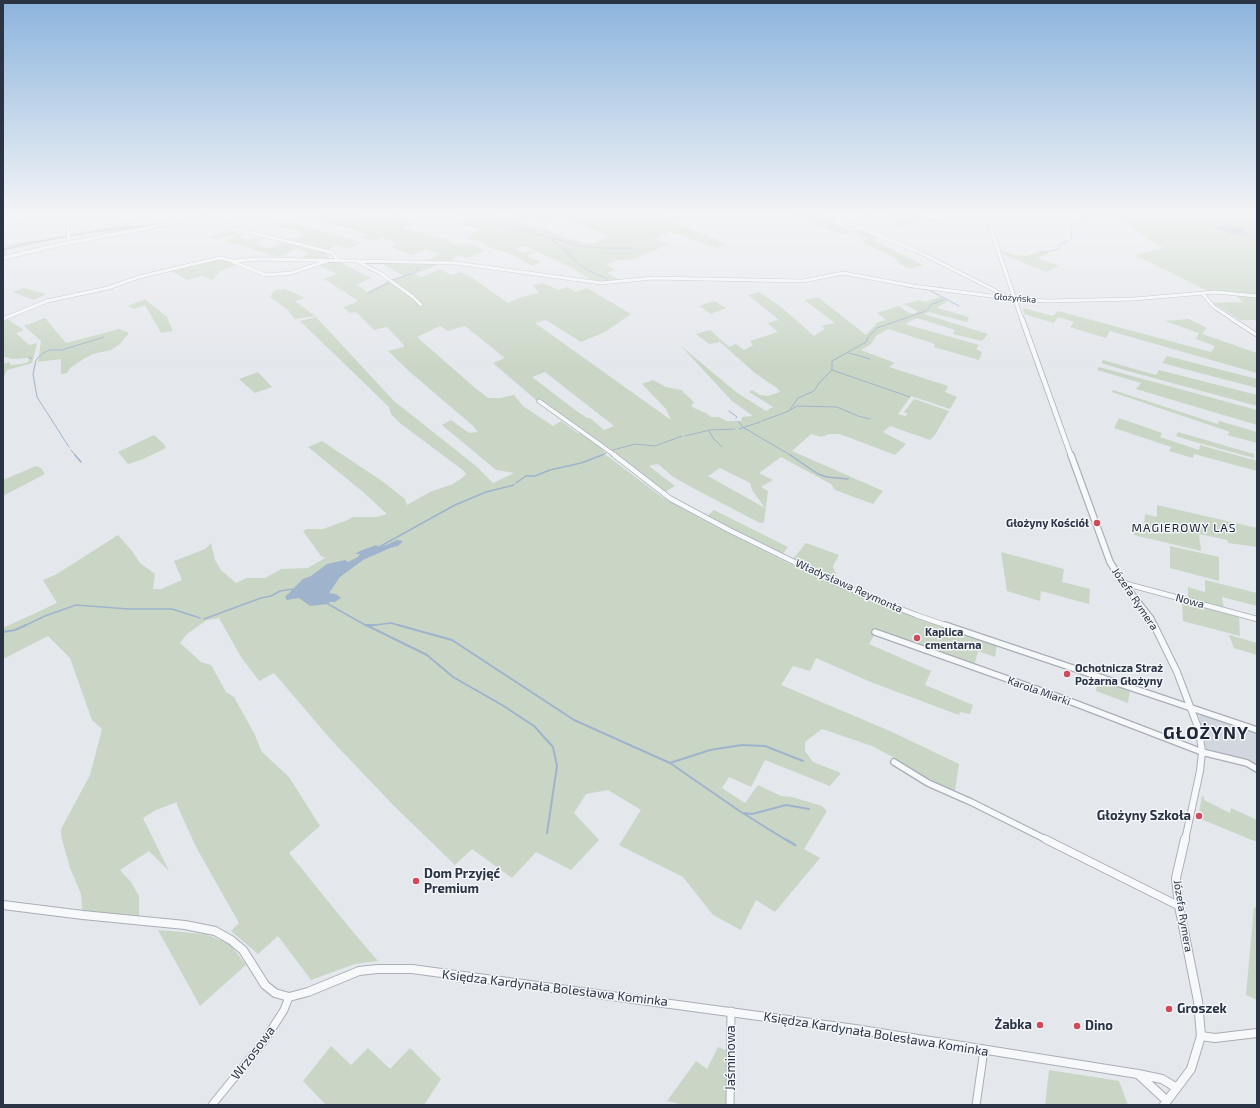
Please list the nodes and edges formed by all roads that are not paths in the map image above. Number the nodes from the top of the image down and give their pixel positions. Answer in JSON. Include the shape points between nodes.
{"nodes":[{"id":1,"x":190,"y":264,"type":"edge"},
{"id":2,"x":237,"y":264,"type":"edge"},
{"id":3,"x":319,"y":264,"type":"edge"},
{"id":4,"x":363,"y":264,"type":"edge"},
{"id":5,"x":461,"y":264,"type":"edge"},
{"id":6,"x":941,"y":264,"type":"edge"},
{"id":7,"x":1003,"y":264,"type":"edge"},
{"id":8,"x":1203,"y":293,"type":"junction"},
{"id":9,"x":1257,"y":296,"type":"edge"},
{"id":10,"x":1007,"y":298,"type":"junction"},
{"id":11,"x":1016,"y":299,"type":"junction"},
{"id":12,"x":421,"y":305,"type":"dead end"},
{"id":13,"x":3,"y":319,"type":"edge"},
{"id":14,"x":1257,"y":335,"type":"edge"},
{"id":15,"x":539,"y":401,"type":"dead end"},
{"id":16,"x":1123,"y":583,"type":"junction"},
{"id":17,"x":1257,"y":619,"type":"edge"},
{"id":18,"x":875,"y":632,"type":"dead end"},
{"id":19,"x":1191,"y":707,"type":"junction"},
{"id":20,"x":1257,"y":730,"type":"edge"},
{"id":21,"x":1202,"y":752,"type":"junction"},
{"id":22,"x":894,"y":762,"type":"dead end"},
{"id":23,"x":1257,"y":769,"type":"edge"},
{"id":24,"x":3,"y":905,"type":"edge"},
{"id":25,"x":1179,"y":906,"type":"junction"},
{"id":26,"x":289,"y":997,"type":"junction"},
{"id":27,"x":731,"y":1011,"type":"junction"},
{"id":28,"x":1256,"y":1034,"type":"edge"},
{"id":29,"x":1201,"y":1036,"type":"junction"},
{"id":30,"x":984,"y":1050,"type":"junction"},
{"id":31,"x":1138,"y":1074,"type":"junction"},
{"id":32,"x":1177,"y":1088,"type":"junction"},
{"id":33,"x":1165,"y":1103,"type":"edge"},
{"id":34,"x":212,"y":1105,"type":"edge"},
{"id":35,"x":730,"y":1105,"type":"edge"},
{"id":36,"x":976,"y":1105,"type":"edge"}],
"edges":[{"from":1,"to":13,"type":"street","name":"Głożyńska","via":[[108,288],[47,301]]},
{"from":2,"to":3,"type":"street","via":[[266,275],[290,273]]},
{"from":4,"to":12,"type":"street","via":[[380,273]]},
{"from":5,"to":10,"type":"street","name":"Głożyńska","via":[[601,283],[653,278],[802,281],[843,273],[913,286]]},
{"from":6,"to":10,"type":"street"},
{"from":7,"to":11,"type":"street","name":"Józefa Rymera"},
{"from":8,"to":9,"type":"street","name":"Głożyńska"},
{"from":8,"to":11,"type":"street","name":"Głożyńska","via":[[1094,300]]},
{"from":8,"to":14,"type":"street","via":[[1214,307]]},
{"from":10,"to":11,"type":"street","name":"Głożyńska"},
{"from":11,"to":16,"type":"street","name":"Józefa Rymera","via":[[1107,553]]},
{"from":15,"to":19,"type":"street","name":"Władysława Reymonta","via":[[629,465],[671,499],[843,586],[916,615]]},
{"from":16,"to":17,"type":"street","name":"Nowa"},
{"from":16,"to":19,"type":"street","name":"Józefa Rymera","via":[[1150,619],[1177,672]]},
{"from":18,"to":21,"type":"street","name":"Karola Miarki","via":[[1064,699]]},
{"from":19,"to":20,"type":"street","name":"Władysława Reymonta"},
{"from":19,"to":21,"type":"street","name":"Józefa Rymera","via":[[1199,730]]},
{"from":21,"to":23,"type":"street","name":"Karola Miarki","via":[[1247,763]]},
{"from":21,"to":25,"type":"street","name":"Józefa Rymera","via":[[1199,779],[1176,878]]},
{"from":22,"to":25,"type":"street","via":[[928,783]]},
{"from":24,"to":26,"type":"street","via":[[185,925],[215,931],[243,950],[265,985],[276,993]]},
{"from":25,"to":29,"type":"street","name":"Józefa Rymera","via":[[1198,1001]]},
{"from":26,"to":27,"type":"street","name":"Księdza Kardynała Bolesława Kominka","via":[[359,971],[394,968]]},
{"from":26,"to":34,"type":"street","name":"Wrzosowa","via":[[284,1010],[264,1041]]},
{"from":27,"to":30,"type":"street","name":"Księdza Kardynała Bolesława Kominka"},
{"from":27,"to":35,"type":"street","name":"Jaśminowa"},
{"from":28,"to":29,"type":"street","via":[[1215,1038]]},
{"from":29,"to":32,"type":"street","name":"Józefa Rymera","via":[[1191,1069]]},
{"from":30,"to":31,"type":"street","name":"Księdza Kardynała Bolesława Kominka"},
{"from":30,"to":36,"type":"street"},
{"from":31,"to":32,"type":"street","name":"Księdza Kardynała Bolesława Kominka","via":[[1162,1079]]},
{"from":31,"to":33,"type":"street"},
{"from":32,"to":33,"type":"street","name":"Józefa Rymera"}]}
